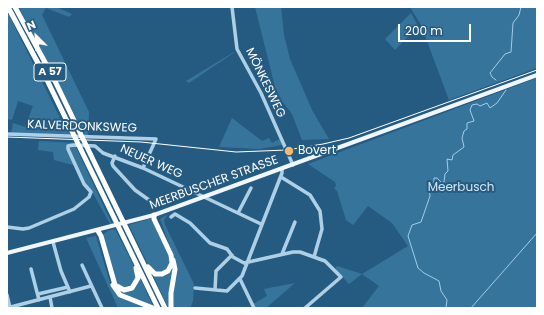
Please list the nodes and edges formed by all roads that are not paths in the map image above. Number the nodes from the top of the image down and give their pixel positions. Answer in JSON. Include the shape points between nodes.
{"nodes":[{"id":1,"x":232,"y":7,"type":"edge"},
{"id":2,"x":12,"y":9,"type":"edge"},
{"id":3,"x":17,"y":16,"type":"junction"},
{"id":4,"x":537,"y":75,"type":"edge"},
{"id":5,"x":7,"y":134,"type":"edge"},
{"id":6,"x":115,"y":156,"type":"junction"},
{"id":7,"x":293,"y":164,"type":"junction"},
{"id":8,"x":143,"y":168,"type":"junction"},
{"id":9,"x":282,"y":169,"type":"junction"},
{"id":10,"x":281,"y":177,"type":"junction"},
{"id":11,"x":251,"y":188,"type":"dead end"},
{"id":12,"x":204,"y":197,"type":"junction"},
{"id":13,"x":148,"y":200,"type":"dead end"},
{"id":14,"x":238,"y":213,"type":"junction"},
{"id":15,"x":154,"y":215,"type":"junction"},
{"id":16,"x":171,"y":217,"type":"dead end"},
{"id":17,"x":295,"y":222,"type":"dead end"},
{"id":18,"x":261,"y":224,"type":"junction"},
{"id":19,"x":7,"y":228,"type":"edge"},
{"id":20,"x":98,"y":231,"type":"junction"},
{"id":21,"x":53,"y":242,"type":"junction"},
{"id":22,"x":138,"y":252,"type":"junction"},
{"id":23,"x":7,"y":253,"type":"edge"},
{"id":24,"x":132,"y":253,"type":"junction"},
{"id":25,"x":282,"y":254,"type":"junction"},
{"id":26,"x":232,"y":255,"type":"junction"},
{"id":27,"x":314,"y":257,"type":"junction"},
{"id":28,"x":247,"y":263,"type":"junction"},
{"id":29,"x":82,"y":266,"type":"dead end"},
{"id":30,"x":31,"y":269,"type":"dead end"},
{"id":31,"x":240,"y":279,"type":"junction"},
{"id":32,"x":91,"y":286,"type":"junction"},
{"id":33,"x":68,"y":287,"type":"junction"},
{"id":34,"x":195,"y":288,"type":"dead end"},
{"id":35,"x":215,"y":290,"type":"junction"},
{"id":36,"x":70,"y":292,"type":"junction"},
{"id":37,"x":7,"y":294,"type":"edge"},
{"id":38,"x":38,"y":294,"type":"junction"},
{"id":39,"x":50,"y":298,"type":"junction"},
{"id":40,"x":40,"y":300,"type":"junction"},
{"id":41,"x":9,"y":308,"type":"edge"},
{"id":42,"x":52,"y":308,"type":"edge"},
{"id":43,"x":102,"y":308,"type":"edge"},
{"id":44,"x":153,"y":308,"type":"edge"},
{"id":45,"x":158,"y":308,"type":"edge"},
{"id":46,"x":165,"y":308,"type":"edge"},
{"id":47,"x":171,"y":308,"type":"edge"},
{"id":48,"x":254,"y":308,"type":"edge"},
{"id":49,"x":305,"y":308,"type":"edge"}],
"edges":[{"from":1,"to":7,"type":"street","name":"MÖNKESWEG","via":[[237,49],[261,93]]},
{"from":2,"to":3,"type":"highway","number":"A 57"},
{"from":3,"to":22,"type":"highway","number":"A 57","via":[[89,152]]},
{"from":3,"to":24,"type":"highway","number":"A 57"},
{"from":4,"to":7,"type":"main road","name":"MEERBUSCHER STRASSE"},
{"from":5,"to":8,"type":"street","name":"KALVERDONKSWEG","via":[[156,139]]},
{"from":6,"to":8,"type":"street","name":"NEUER WEG"},
{"from":6,"to":13,"type":"street","via":[[113,166]]},
{"from":6,"to":19,"type":"street","name":"NEUER WEG","via":[[101,152],[94,146],[68,146],[90,192],[89,197],[74,209],[29,228]]},
{"from":7,"to":9,"type":"main road","name":"MEERBUSCHER STRASSE"},
{"from":8,"to":12,"type":"street","name":"NEUER WEG"},
{"from":9,"to":10,"type":"street"},
{"from":9,"to":12,"type":"main road","name":"MEERBUSCHER STRASSE"},
{"from":10,"to":18,"type":"street"},
{"from":10,"to":27,"type":"street","via":[[310,195],[320,211],[322,229]]},
{"from":11,"to":14,"type":"street"},
{"from":12,"to":14,"type":"street","name":"NEUER WEG"},
{"from":12,"to":15,"type":"main road","name":"MEERBUSCHER STRASSE"},
{"from":14,"to":18,"type":"street","name":"NEUER WEG"},
{"from":15,"to":20,"type":"main road","name":"MEERBUSCHER STRASSE"},
{"from":15,"to":22,"type":"highway","via":[[171,255],[170,268],[164,274],[155,274]]},
{"from":15,"to":47,"type":"highway","via":[[158,218],[175,264]]},
{"from":16,"to":26,"type":"street","via":[[175,214],[190,223],[210,243],[224,247]]},
{"from":17,"to":25,"type":"street"},
{"from":18,"to":28,"type":"street"},
{"from":20,"to":21,"type":"main road","name":"MEERBUSCHER STRASSE"},
{"from":20,"to":24,"type":"highway","via":[[102,236],[113,280],[121,289],[129,289],[137,282],[138,274],[131,258]]},
{"from":20,"to":44,"type":"highway","via":[[97,235],[115,288],[120,295]]},
{"from":21,"to":23,"type":"main road","name":"MEERBUSCHER STRASSE"},
{"from":21,"to":33,"type":"street"},
{"from":22,"to":46,"type":"highway","number":"A 57"},
{"from":24,"to":45,"type":"highway","number":"A 57"},
{"from":25,"to":27,"type":"street","via":[[300,252]]},
{"from":25,"to":28,"type":"street"},
{"from":26,"to":28,"type":"street"},
{"from":26,"to":35,"type":"street","via":[[216,271]]},
{"from":27,"to":49,"type":"street","via":[[325,261],[341,277]]},
{"from":28,"to":31,"type":"street"},
{"from":29,"to":32,"type":"street"},
{"from":30,"to":38,"type":"street"},
{"from":31,"to":35,"type":"street","via":[[229,290]]},
{"from":31,"to":48,"type":"street"},
{"from":32,"to":36,"type":"street"},
{"from":32,"to":43,"type":"street"},
{"from":33,"to":36,"type":"street"},
{"from":33,"to":38,"type":"street"},
{"from":34,"to":35,"type":"street"},
{"from":36,"to":39,"type":"street"},
{"from":37,"to":41,"type":"street"},
{"from":38,"to":40,"type":"street"},
{"from":39,"to":40,"type":"street"},
{"from":39,"to":42,"type":"street"},
{"from":40,"to":41,"type":"street"}]}
